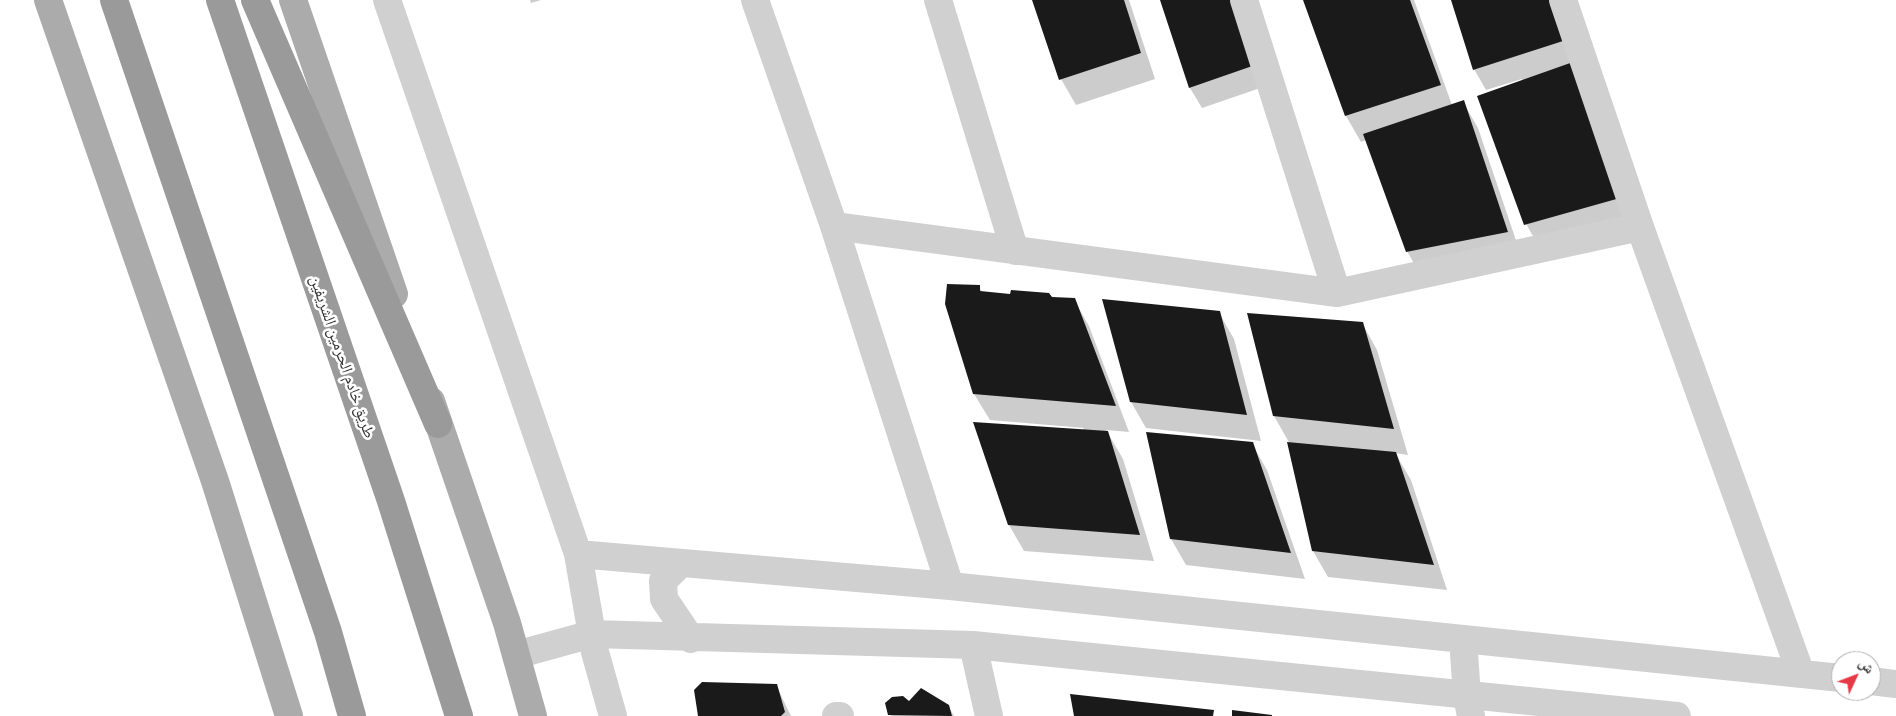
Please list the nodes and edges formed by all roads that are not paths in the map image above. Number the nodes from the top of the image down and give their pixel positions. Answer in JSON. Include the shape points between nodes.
{"nodes":[{"id":1,"x":48,"y":0,"type":"edge"},
{"id":2,"x":114,"y":0,"type":"edge"},
{"id":3,"x":220,"y":0,"type":"edge"},
{"id":4,"x":255,"y":0,"type":"edge"},
{"id":5,"x":293,"y":0,"type":"edge"},
{"id":6,"x":387,"y":0,"type":"edge"},
{"id":7,"x":755,"y":0,"type":"edge"},
{"id":8,"x":938,"y":0,"type":"edge"},
{"id":9,"x":1244,"y":0,"type":"edge"},
{"id":10,"x":1563,"y":0,"type":"edge"},
{"id":11,"x":834,"y":226,"type":"junction"},
{"id":12,"x":1640,"y":228,"type":"junction"},
{"id":13,"x":1015,"y":251,"type":"junction"},
{"id":14,"x":1337,"y":293,"type":"junction"},
{"id":15,"x":438,"y":424,"type":"junction"},
{"id":16,"x":578,"y":554,"type":"junction"},
{"id":17,"x":681,"y":563,"type":"junction"},
{"id":18,"x":950,"y":586,"type":"junction"},
{"id":19,"x":592,"y":634,"type":"junction"},
{"id":20,"x":691,"y":639,"type":"junction"},
{"id":21,"x":1463,"y":639,"type":"junction"},
{"id":22,"x":973,"y":645,"type":"junction"},
{"id":23,"x":516,"y":655,"type":"junction"},
{"id":24,"x":1801,"y":674,"type":"junction"},
{"id":25,"x":1831,"y":677,"type":"edge"},
{"id":26,"x":1881,"y":682,"type":"edge"},
{"id":27,"x":1896,"y":684,"type":"edge"},
{"id":28,"x":1469,"y":706,"type":"edge"},
{"id":29,"x":289,"y":716,"type":"edge"},
{"id":30,"x":352,"y":716,"type":"edge"},
{"id":31,"x":459,"y":716,"type":"edge"},
{"id":32,"x":533,"y":716,"type":"edge"},
{"id":33,"x":613,"y":716,"type":"edge"},
{"id":34,"x":836,"y":716,"type":"edge"},
{"id":35,"x":840,"y":716,"type":"edge"},
{"id":36,"x":990,"y":716,"type":"edge"},
{"id":37,"x":1677,"y":716,"type":"edge"}],
"edges":[{"from":1,"to":29,"type":"main road","via":[[215,481]]},
{"from":2,"to":30,"type":"highway","via":[[325,622]]},
{"from":3,"to":31,"type":"highway","name":"طريق خادم الحرمين الشريفين","via":[[391,501]]},
{"from":4,"to":15,"type":"highway"},
{"from":5,"to":15,"type":"main road"},
{"from":6,"to":16,"type":"street"},
{"from":7,"to":11,"type":"street"},
{"from":8,"to":13,"type":"street"},
{"from":9,"to":14,"type":"street"},
{"from":10,"to":12,"type":"street"},
{"from":11,"to":13,"type":"street"},
{"from":11,"to":18,"type":"street"},
{"from":12,"to":14,"type":"street"},
{"from":12,"to":24,"type":"street"},
{"from":13,"to":14,"type":"street"},
{"from":15,"to":23,"type":"main road"},
{"from":16,"to":17,"type":"street"},
{"from":16,"to":19,"type":"street"},
{"from":17,"to":18,"type":"street"},
{"from":17,"to":20,"type":"street","via":[[663,581],[664,599]]},
{"from":18,"to":21,"type":"street"},
{"from":19,"to":20,"type":"street"},
{"from":19,"to":23,"type":"street"},
{"from":19,"to":33,"type":"street"},
{"from":20,"to":22,"type":"street"},
{"from":21,"to":24,"type":"street"},
{"from":21,"to":28,"type":"street"},
{"from":22,"to":28,"type":"street"},
{"from":22,"to":36,"type":"street"},
{"from":23,"to":32,"type":"main road"},
{"from":24,"to":25,"type":"street"},
{"from":26,"to":27,"type":"street"},
{"from":28,"to":37,"type":"street"},
{"from":34,"to":35,"type":"street"}]}
